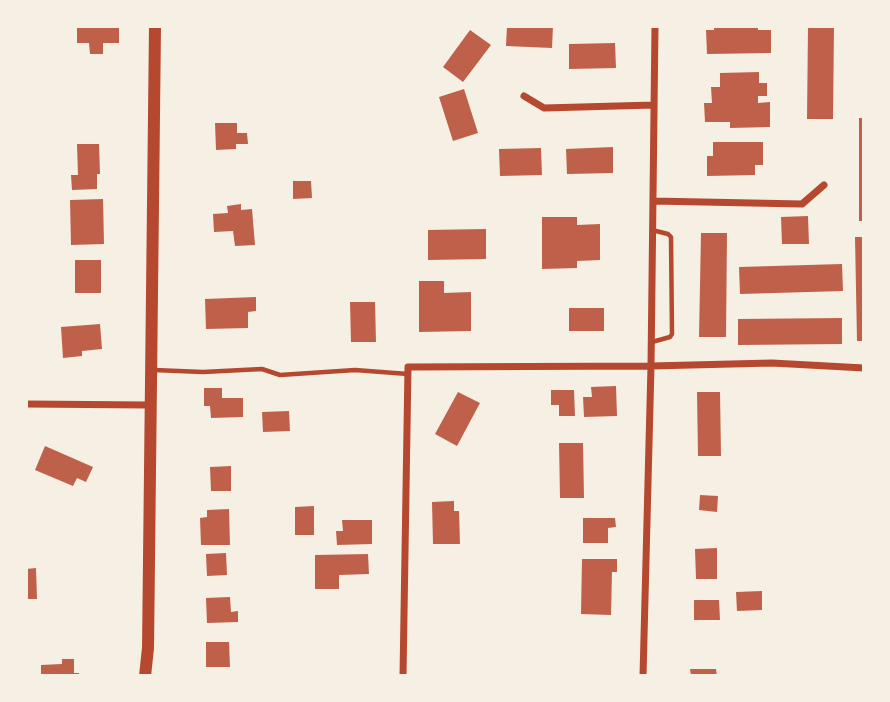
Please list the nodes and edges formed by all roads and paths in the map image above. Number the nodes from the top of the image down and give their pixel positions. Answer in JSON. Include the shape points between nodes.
{"nodes":[{"id":1,"x":155,"y":26,"type":"edge"},
{"id":2,"x":655,"y":26,"type":"edge"},
{"id":3,"x":524,"y":96,"type":"dead end"},
{"id":4,"x":654,"y":105,"type":"junction"},
{"id":5,"x":824,"y":185,"type":"dead end"},
{"id":6,"x":653,"y":201,"type":"junction"},
{"id":7,"x":652,"y":230,"type":"junction"},
{"id":8,"x":651,"y":342,"type":"junction"},
{"id":9,"x":651,"y":366,"type":"junction"},
{"id":10,"x":864,"y":368,"type":"edge"},
{"id":11,"x":150,"y":370,"type":"junction"},
{"id":12,"x":408,"y":370,"type":"junction"},
{"id":13,"x":26,"y":404,"type":"edge"},
{"id":14,"x":149,"y":405,"type":"junction"},
{"id":15,"x":148,"y":648,"type":"junction"},
{"id":16,"x":145,"y":676,"type":"edge"},
{"id":17,"x":155,"y":676,"type":"edge"},
{"id":18,"x":403,"y":676,"type":"edge"},
{"id":19,"x":642,"y":676,"type":"edge"}],
"edges":[{"from":1,"to":11,"type":"main road"},
{"from":2,"to":4,"type":"street"},
{"from":3,"to":4,"type":"street","via":[[544,108]]},
{"from":4,"to":6,"type":"street"},
{"from":5,"to":6,"type":"street","via":[[802,204]]},
{"from":6,"to":7,"type":"street"},
{"from":7,"to":8,"type":"street"},
{"from":7,"to":8,"type":"lane","via":[[671,237],[672,334]]},
{"from":8,"to":9,"type":"street"},
{"from":9,"to":10,"type":"street","via":[[772,363]]},
{"from":9,"to":12,"type":"street"},
{"from":9,"to":19,"type":"street"},
{"from":11,"to":12,"type":"lane","via":[[262,369],[280,375]]},
{"from":11,"to":14,"type":"main road"},
{"from":12,"to":18,"type":"street"},
{"from":13,"to":14,"type":"street"},
{"from":14,"to":15,"type":"main road"},
{"from":15,"to":16,"type":"main road"},
{"from":15,"to":17,"type":"main road"}]}
